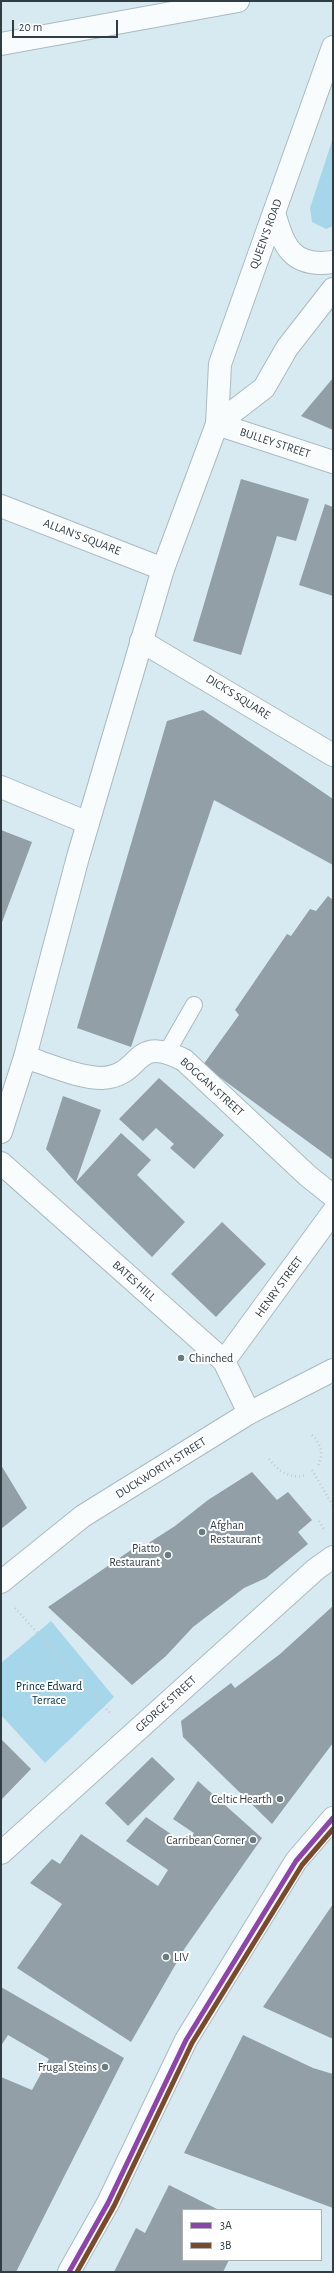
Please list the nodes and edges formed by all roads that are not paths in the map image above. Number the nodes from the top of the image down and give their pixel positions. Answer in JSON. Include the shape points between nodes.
{"nodes":[{"id":1,"x":238,"y":1,"type":"edge"},
{"id":2,"x":1,"y":44,"type":"edge"},
{"id":3,"x":333,"y":47,"type":"edge"},
{"id":4,"x":274,"y":212,"type":"junction"},
{"id":5,"x":333,"y":262,"type":"edge"},
{"id":6,"x":333,"y":289,"type":"edge"},
{"id":7,"x":217,"y":424,"type":"junction"},
{"id":8,"x":333,"y":462,"type":"edge"},
{"id":9,"x":1,"y":506,"type":"edge"},
{"id":10,"x":163,"y":569,"type":"junction"},
{"id":11,"x":142,"y":641,"type":"junction"},
{"id":12,"x":333,"y":755,"type":"edge"},
{"id":13,"x":1,"y":787,"type":"edge"},
{"id":14,"x":88,"y":823,"type":"junction"},
{"id":15,"x":194,"y":1005,"type":"dead end"},
{"id":16,"x":168,"y":1052,"type":"junction"},
{"id":17,"x":25,"y":1058,"type":"junction"},
{"id":18,"x":1,"y":1132,"type":"edge"},
{"id":19,"x":1,"y":1163,"type":"edge"},
{"id":20,"x":333,"y":1196,"type":"edge"},
{"id":21,"x":333,"y":1212,"type":"edge"},
{"id":22,"x":224,"y":1361,"type":"junction"},
{"id":23,"x":333,"y":1370,"type":"edge"},
{"id":24,"x":249,"y":1413,"type":"junction"},
{"id":25,"x":333,"y":1557,"type":"edge"},
{"id":26,"x":1,"y":1582,"type":"edge"},
{"id":27,"x":333,"y":1818,"type":"edge"},
{"id":28,"x":1,"y":1853,"type":"edge"},
{"id":29,"x":69,"y":2272,"type":"edge"}],
"edges":[{"from":1,"to":2,"type":"street"},
{"from":3,"to":4,"type":"street","name":"QUEEN'S ROAD"},
{"from":4,"to":5,"type":"street","via":[[280,236],[288,251],[303,261],[324,264]]},
{"from":4,"to":7,"type":"street","name":"QUEEN'S ROAD","via":[[220,364]]},
{"from":6,"to":7,"type":"street","via":[[287,348],[264,388]]},
{"from":7,"to":8,"type":"street","name":"BULLEY STREET"},
{"from":7,"to":10,"type":"street"},
{"from":9,"to":10,"type":"street","name":"ALLAN'S SQUARE"},
{"from":10,"to":11,"type":"street"},
{"from":11,"to":12,"type":"street","name":"DICK'S SQUARE"},
{"from":11,"to":14,"type":"street"},
{"from":13,"to":14,"type":"street"},
{"from":14,"to":17,"type":"street"},
{"from":15,"to":16,"type":"lane"},
{"from":16,"to":17,"type":"street","name":"BOGGAN STREET","via":[[154,1050],[140,1056],[122,1073],[102,1078]]},
{"from":16,"to":20,"type":"street","name":"BOGGAN STREET","via":[[184,1060],[308,1176]]},
{"from":17,"to":18,"type":"street"},
{"from":19,"to":22,"type":"street","name":"BATES HILL"},
{"from":21,"to":22,"type":"street","name":"HENRY STREET"},
{"from":22,"to":24,"type":"street","name":"BATES HILL"},
{"from":23,"to":24,"type":"street","name":"DUCKWORTH STREET"},
{"from":24,"to":26,"type":"street","name":"DUCKWORTH STREET","via":[[83,1516]]},
{"from":25,"to":28,"type":"street","name":"GEORGE STREET","via":[[316,1569]]},
{"from":27,"to":29,"type":"street","via":[[296,1861],[186,2040],[108,2203]]}]}
